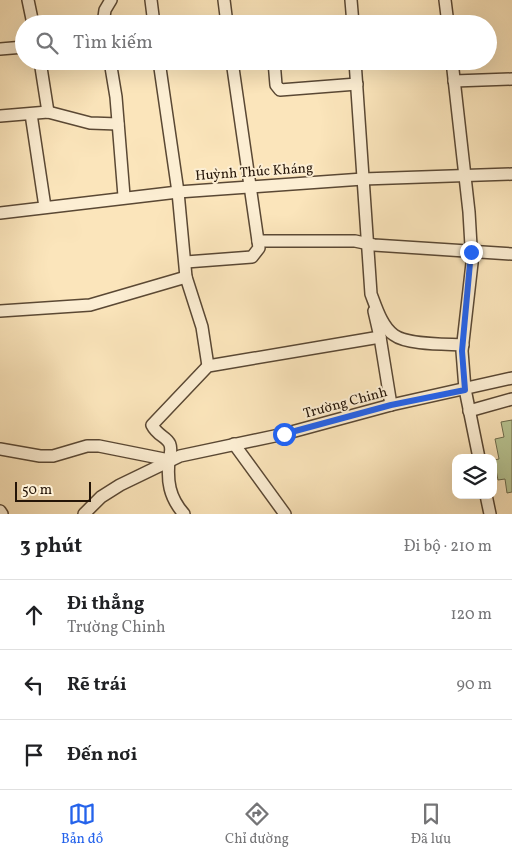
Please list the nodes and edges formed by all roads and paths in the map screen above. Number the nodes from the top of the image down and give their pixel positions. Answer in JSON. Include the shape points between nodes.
{"nodes":[{"id":1,"x":28,"y":0,"type":"edge"},
{"id":2,"x":111,"y":0,"type":"edge"},
{"id":3,"x":150,"y":0,"type":"edge"},
{"id":4,"x":224,"y":0,"type":"edge"},
{"id":5,"x":352,"y":0,"type":"edge"},
{"id":6,"x":445,"y":0,"type":"edge"},
{"id":7,"x":31,"y":15,"type":"edge"},
{"id":8,"x":104,"y":15,"type":"edge"},
{"id":9,"x":152,"y":15,"type":"edge"},
{"id":10,"x":226,"y":15,"type":"edge"},
{"id":11,"x":353,"y":15,"type":"edge"},
{"id":12,"x":447,"y":15,"type":"edge"},
{"id":13,"x":15,"y":48,"type":"edge"},
{"id":14,"x":0,"y":49,"type":"edge"},
{"id":15,"x":41,"y":70,"type":"edge"},
{"id":16,"x":111,"y":70,"type":"edge"},
{"id":17,"x":160,"y":70,"type":"edge"},
{"id":18,"x":233,"y":70,"type":"edge"},
{"id":19,"x":275,"y":70,"type":"edge"},
{"id":20,"x":356,"y":70,"type":"edge"},
{"id":21,"x":453,"y":70,"type":"edge"},
{"id":22,"x":512,"y":79,"type":"edge"},
{"id":23,"x":454,"y":81,"type":"junction"},
{"id":24,"x":357,"y":84,"type":"junction"},
{"id":25,"x":48,"y":112,"type":"junction"},
{"id":26,"x":31,"y":114,"type":"junction"},
{"id":27,"x":0,"y":116,"type":"edge"},
{"id":28,"x":118,"y":124,"type":"junction"},
{"id":29,"x":512,"y":174,"type":"edge"},
{"id":30,"x":466,"y":177,"type":"junction"},
{"id":31,"x":363,"y":179,"type":"junction"},
{"id":32,"x":250,"y":187,"type":"junction"},
{"id":33,"x":178,"y":192,"type":"junction"},
{"id":34,"x":124,"y":196,"type":"junction"},
{"id":35,"x":45,"y":207,"type":"junction"},
{"id":36,"x":0,"y":213,"type":"edge"},
{"id":37,"x":258,"y":241,"type":"junction"},
{"id":38,"x":369,"y":244,"type":"junction"},
{"id":39,"x":471,"y":252,"type":"junction"},
{"id":40,"x":512,"y":254,"type":"edge"},
{"id":41,"x":186,"y":262,"type":"junction"},
{"id":42,"x":186,"y":277,"type":"junction"},
{"id":43,"x":371,"y":294,"type":"junction"},
{"id":44,"x":0,"y":311,"type":"edge"},
{"id":45,"x":380,"y":337,"type":"junction"},
{"id":46,"x":463,"y":345,"type":"junction"},
{"id":47,"x":208,"y":366,"type":"junction"},
{"id":48,"x":512,"y":378,"type":"edge"},
{"id":49,"x":465,"y":390,"type":"junction"},
{"id":50,"x":512,"y":399,"type":"edge"},
{"id":51,"x":391,"y":405,"type":"junction"},
{"id":52,"x":469,"y":411,"type":"junction"},
{"id":53,"x":234,"y":444,"type":"junction"},
{"id":54,"x":0,"y":449,"type":"edge"},
{"id":55,"x":478,"y":454,"type":"edge"},
{"id":56,"x":170,"y":460,"type":"junction"},
{"id":57,"x":487,"y":499,"type":"edge"},
{"id":58,"x":84,"y":514,"type":"edge"},
{"id":59,"x":184,"y":514,"type":"edge"},
{"id":60,"x":285,"y":514,"type":"edge"},
{"id":61,"x":490,"y":514,"type":"edge"}],
"edges":[{"from":1,"to":7,"type":"street"},
{"from":2,"to":8,"type":"street"},
{"from":3,"to":9,"type":"street"},
{"from":4,"to":10,"type":"street"},
{"from":5,"to":11,"type":"street"},
{"from":6,"to":12,"type":"street"},
{"from":13,"to":14,"type":"street"},
{"from":15,"to":25,"type":"street"},
{"from":16,"to":28,"type":"street"},
{"from":17,"to":33,"type":"street"},
{"from":18,"to":32,"type":"street"},
{"from":19,"to":24,"type":"street","via":[[276,85],[280,90]]},
{"from":20,"to":24,"type":"street"},
{"from":21,"to":23,"type":"street"},
{"from":22,"to":23,"type":"street"},
{"from":23,"to":30,"type":"street"},
{"from":24,"to":31,"type":"street"},
{"from":25,"to":26,"type":"street"},
{"from":25,"to":28,"type":"street","via":[[90,123]]},
{"from":26,"to":27,"type":"street"},
{"from":26,"to":35,"type":"street"},
{"from":28,"to":34,"type":"street"},
{"from":29,"to":30,"type":"street","name":"Huỳnh Thúc Kháng"},
{"from":30,"to":31,"type":"street","name":"Huỳnh Thúc Kháng"},
{"from":30,"to":39,"type":"street"},
{"from":31,"to":32,"type":"street","name":"Huỳnh Thúc Kháng"},
{"from":31,"to":38,"type":"street"},
{"from":32,"to":33,"type":"street","name":"Huỳnh Thúc Kháng"},
{"from":32,"to":37,"type":"street"},
{"from":33,"to":34,"type":"street","name":"Huỳnh Thúc Kháng"},
{"from":33,"to":41,"type":"street"},
{"from":34,"to":35,"type":"street","name":"Huỳnh Thúc Kháng"},
{"from":35,"to":36,"type":"street","name":"Huỳnh Thúc Kháng"},
{"from":37,"to":38,"type":"street","via":[[355,241]]},
{"from":37,"to":41,"type":"street","via":[[259,248],[252,258]]},
{"from":38,"to":39,"type":"street"},
{"from":38,"to":43,"type":"street"},
{"from":39,"to":40,"type":"street"},
{"from":39,"to":46,"type":"street"},
{"from":41,"to":42,"type":"street"},
{"from":42,"to":44,"type":"street","via":[[90,305]]},
{"from":42,"to":47,"type":"street","via":[[202,327]]},
{"from":43,"to":45,"type":"street"},
{"from":43,"to":46,"type":"street","via":[[380,317],[394,335],[410,340]]},
{"from":45,"to":47,"type":"street"},
{"from":45,"to":51,"type":"street"},
{"from":46,"to":49,"type":"street"},
{"from":47,"to":56,"type":"street","via":[[152,425],[169,441]]},
{"from":48,"to":49,"type":"street","name":"Trường Chinh"},
{"from":49,"to":51,"type":"street","name":"Trường Chinh"},
{"from":49,"to":52,"type":"street"},
{"from":50,"to":52,"type":"street"},
{"from":51,"to":53,"type":"street","name":"Trường Chinh"},
{"from":52,"to":55,"type":"street"},
{"from":53,"to":56,"type":"street","name":"Trường Chinh"},
{"from":53,"to":60,"type":"street"},
{"from":54,"to":56,"type":"street","via":[[52,456],[99,446]]},
{"from":56,"to":58,"type":"street","name":"Trường Chinh","via":[[120,485],[101,497]]},
{"from":56,"to":59,"type":"street","via":[[167,476],[170,491]]},
{"from":57,"to":61,"type":"street"}]}
